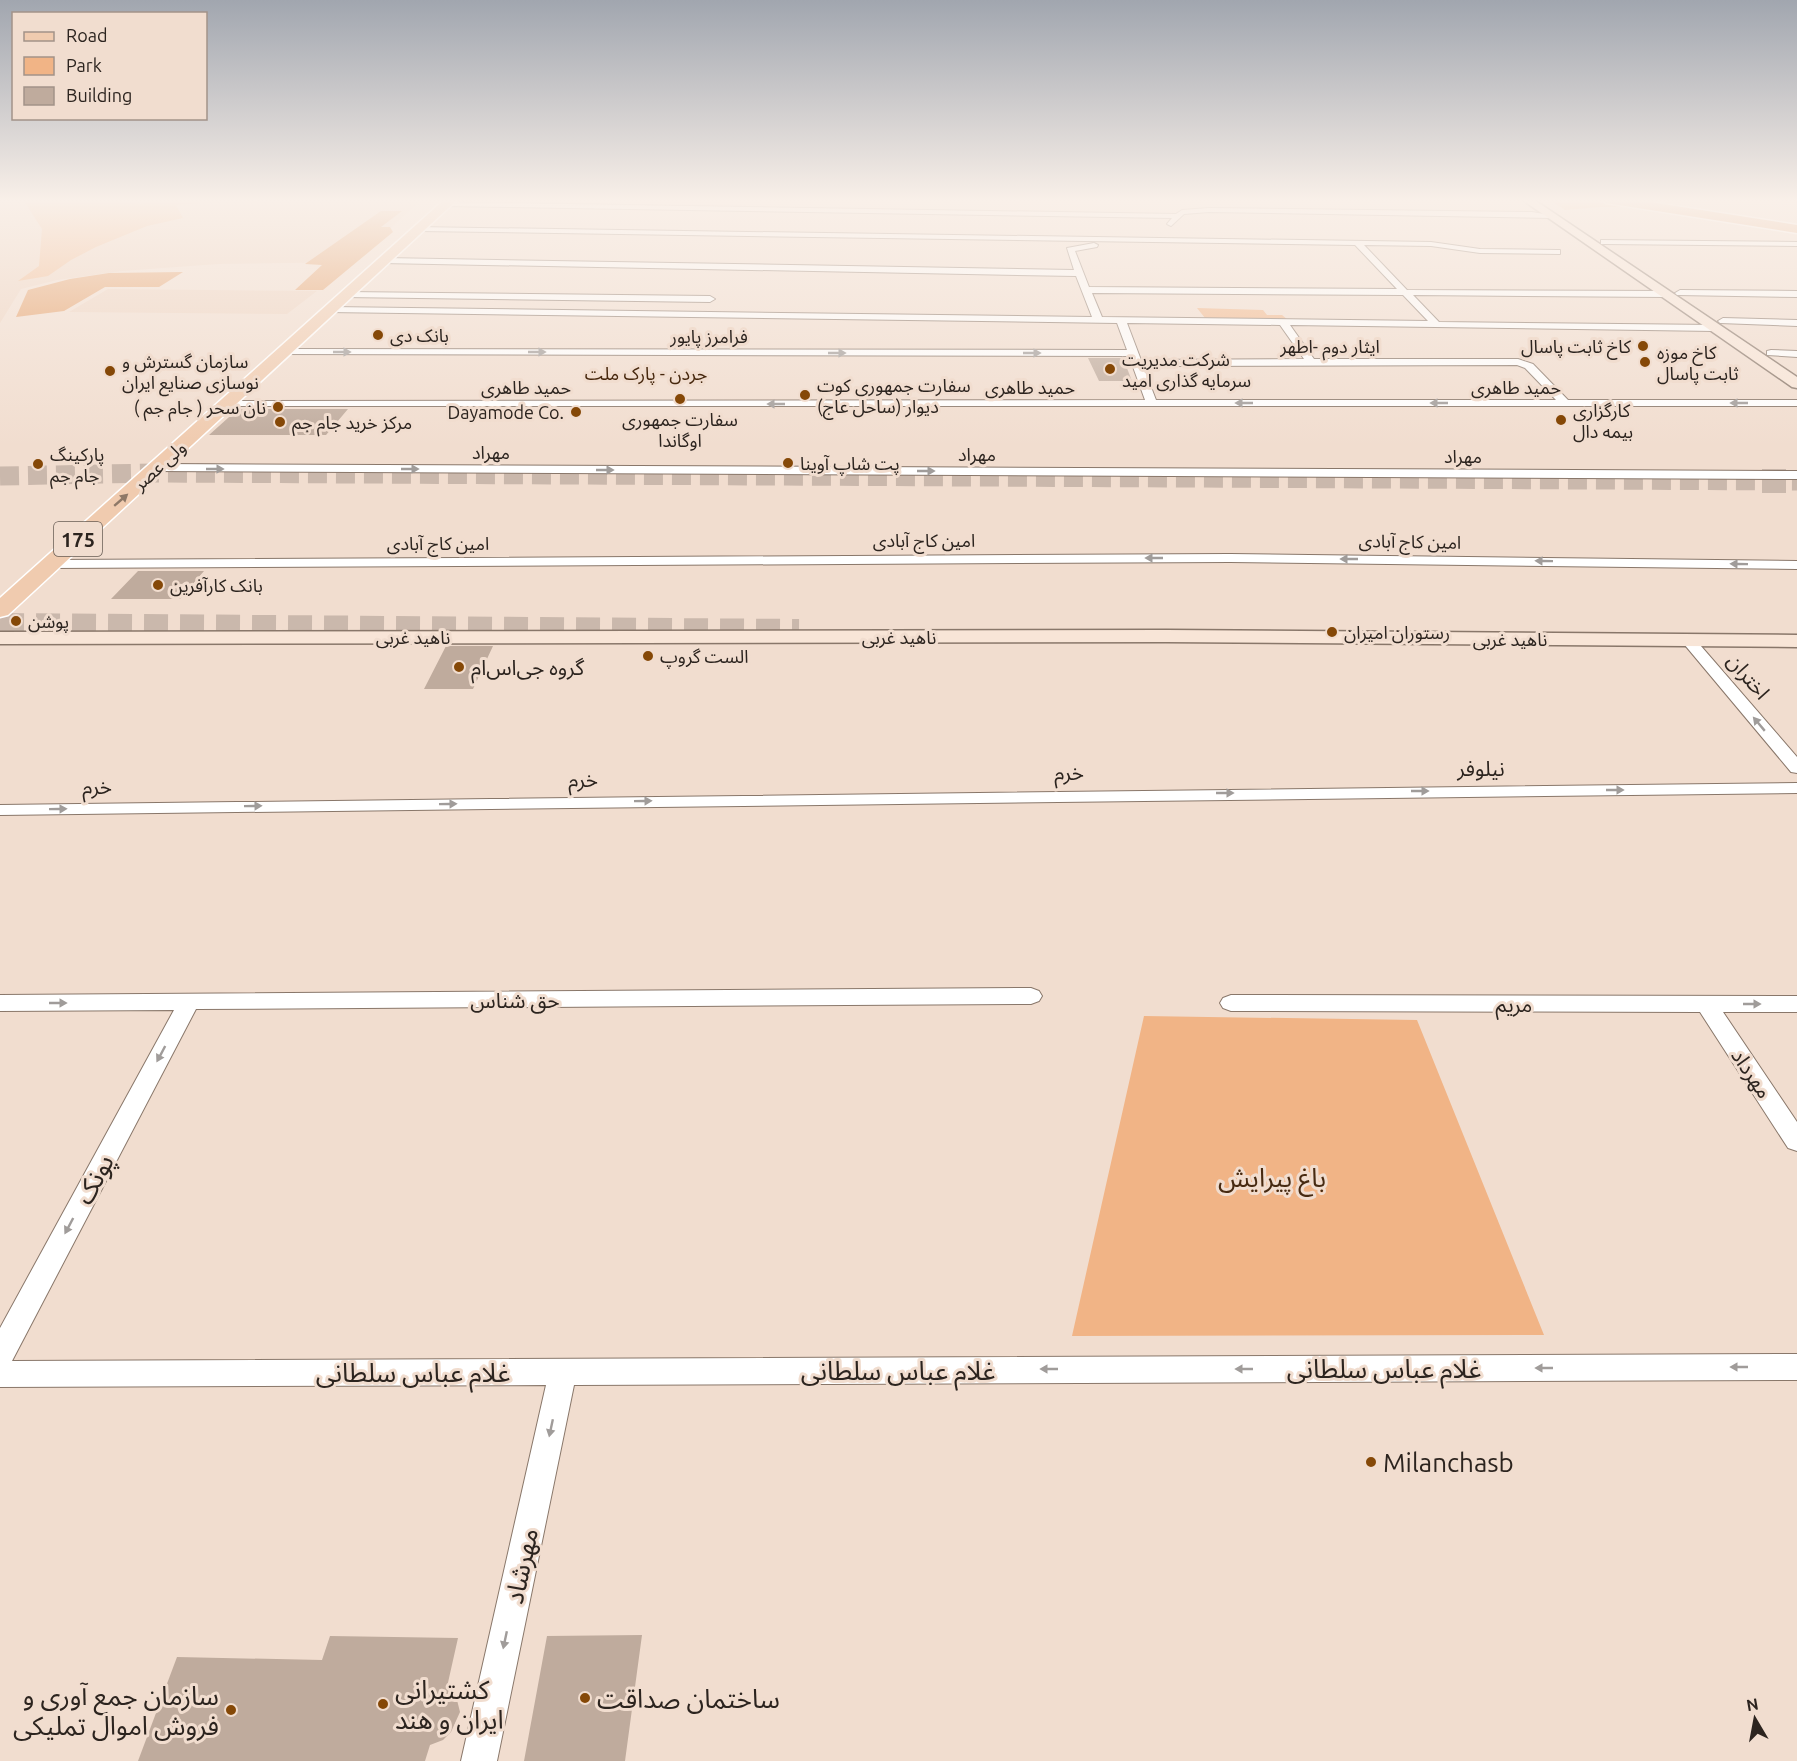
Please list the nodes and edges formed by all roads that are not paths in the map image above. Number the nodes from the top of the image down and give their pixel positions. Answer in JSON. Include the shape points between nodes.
{"nodes":[{"id":1,"x":362,"y":281,"type":"edge"},
{"id":2,"x":1082,"y":281,"type":"edge"},
{"id":3,"x":1395,"y":281,"type":"edge"},
{"id":4,"x":1646,"y":281,"type":"edge"},
{"id":5,"x":1662,"y":281,"type":"edge"},
{"id":6,"x":1086,"y":290,"type":"junction"},
{"id":7,"x":1406,"y":292,"type":"junction"},
{"id":8,"x":1680,"y":293,"type":"junction"},
{"id":9,"x":1665,"y":294,"type":"junction"},
{"id":10,"x":1797,"y":294,"type":"edge"},
{"id":11,"x":347,"y":295,"type":"junction"},
{"id":12,"x":711,"y":299,"type":"dead end"},
{"id":13,"x":331,"y":310,"type":"junction"},
{"id":14,"x":1098,"y":320,"type":"junction"},
{"id":15,"x":1121,"y":320,"type":"junction"},
{"id":16,"x":1797,"y":322,"type":"edge"},
{"id":17,"x":1283,"y":323,"type":"junction"},
{"id":18,"x":1437,"y":325,"type":"junction"},
{"id":19,"x":1719,"y":325,"type":"junction"},
{"id":20,"x":284,"y":352,"type":"junction"},
{"id":21,"x":1751,"y":353,"type":"junction"},
{"id":22,"x":1771,"y":353,"type":"junction"},
{"id":23,"x":1797,"y":354,"type":"edge"},
{"id":24,"x":1135,"y":358,"type":"junction"},
{"id":25,"x":1311,"y":362,"type":"junction"},
{"id":26,"x":1797,"y":371,"type":"edge"},
{"id":27,"x":1797,"y":384,"type":"edge"},
{"id":28,"x":1566,"y":403,"type":"junction"},
{"id":29,"x":1797,"y":403,"type":"edge"},
{"id":30,"x":226,"y":404,"type":"junction"},
{"id":31,"x":1152,"y":404,"type":"junction"},
{"id":32,"x":156,"y":468,"type":"junction"},
{"id":33,"x":1797,"y":475,"type":"edge"},
{"id":34,"x":51,"y":564,"type":"junction"},
{"id":35,"x":1797,"y":565,"type":"edge"},
{"id":36,"x":0,"y":610,"type":"edge"},
{"id":37,"x":0,"y":638,"type":"edge"},
{"id":38,"x":1689,"y":641,"type":"junction"},
{"id":39,"x":1797,"y":641,"type":"edge"},
{"id":40,"x":1797,"y":768,"type":"edge"},
{"id":41,"x":1797,"y":788,"type":"edge"},
{"id":42,"x":1166,"y":794,"type":"joint"},
{"id":43,"x":0,"y":810,"type":"edge"},
{"id":44,"x":1030,"y":996,"type":"dead end"},
{"id":45,"x":189,"y":1002,"type":"junction"},
{"id":46,"x":0,"y":1003,"type":"edge"},
{"id":47,"x":1231,"y":1003,"type":"dead end"},
{"id":48,"x":1797,"y":1004,"type":"edge"},
{"id":49,"x":1707,"y":1005,"type":"junction"},
{"id":50,"x":1797,"y":1141,"type":"edge"},
{"id":51,"x":0,"y":1355,"type":"edge"},
{"id":52,"x":1797,"y":1367,"type":"edge"},
{"id":53,"x":563,"y":1371,"type":"junction"},
{"id":54,"x":0,"y":1374,"type":"edge"},
{"id":55,"x":479,"y":1761,"type":"edge"}],
"edges":[{"from":1,"to":11,"type":"main road","name":"ولی عصر","number":"175"},
{"from":2,"to":6,"type":"street"},
{"from":3,"to":7,"type":"street"},
{"from":4,"to":9,"type":"main road"},
{"from":5,"to":8,"type":"main road"},
{"from":6,"to":7,"type":"street"},
{"from":6,"to":14,"type":"street"},
{"from":7,"to":9,"type":"street"},
{"from":7,"to":18,"type":"street"},
{"from":8,"to":10,"type":"street"},
{"from":8,"to":19,"type":"main road"},
{"from":9,"to":19,"type":"main road"},
{"from":11,"to":12,"type":"street"},
{"from":11,"to":13,"type":"main road","name":"ولی عصر","number":"175"},
{"from":13,"to":14,"type":"street"},
{"from":13,"to":20,"type":"main road","name":"ولی عصر","number":"175"},
{"from":14,"to":15,"type":"street"},
{"from":15,"to":17,"type":"street"},
{"from":15,"to":24,"type":"street"},
{"from":16,"to":19,"type":"street"},
{"from":17,"to":18,"type":"street"},
{"from":17,"to":25,"type":"street"},
{"from":18,"to":19,"type":"street"},
{"from":19,"to":21,"type":"main road"},
{"from":19,"to":22,"type":"main road"},
{"from":20,"to":24,"type":"street","name":"فرامرز پایور","one_way":true},
{"from":20,"to":30,"type":"main road","name":"ولی عصر","number":"175"},
{"from":21,"to":22,"type":"main road"},
{"from":21,"to":27,"type":"main road"},
{"from":22,"to":23,"type":"street"},
{"from":22,"to":26,"type":"main road"},
{"from":24,"to":25,"type":"street","name":"ایثار دوم -اطهر"},
{"from":24,"to":31,"type":"street"},
{"from":25,"to":28,"type":"street","name":"ایثار دوم -اطهر","via":[[1524,363]]},
{"from":29,"to":28,"type":"street","name":"حمید طاهری","one_way":true},
{"from":28,"to":31,"type":"street","name":"حمید طاهری","one_way":true},
{"from":31,"to":30,"type":"street","name":"حمید طاهری","one_way":true},
{"from":30,"to":32,"type":"main road","name":"ولی عصر","number":"175"},
{"from":32,"to":33,"type":"street","name":"مهراد","one_way":true},
{"from":34,"to":32,"type":"main road","name":"ولی عصر","number":"175","one_way":true},
{"from":35,"to":34,"type":"street","name":"امین کاج آبادی","one_way":true,"via":[[1230,558]]},
{"from":34,"to":36,"type":"main road","name":"ولی عصر","number":"175"},
{"from":37,"to":38,"type":"main road","name":"ناهید غربی","via":[[1166,636]]},
{"from":38,"to":39,"type":"main road","name":"ناهید غربی"},
{"from":40,"to":38,"type":"street","name":"اختران","one_way":true},
{"from":42,"to":41,"type":"street","name":"نیلوفر","one_way":true},
{"from":43,"to":42,"type":"street","name":"خرم","one_way":true},
{"from":44,"to":45,"type":"street","name":"حق شناس"},
{"from":46,"to":45,"type":"street","name":"حق شناس","one_way":true},
{"from":45,"to":51,"type":"street","name":"پونک","one_way":true},
{"from":47,"to":49,"type":"street","name":"مریم"},
{"from":49,"to":48,"type":"street","name":"مریم","one_way":true},
{"from":49,"to":50,"type":"street","name":"مهرداد"},
{"from":52,"to":53,"type":"street","name":"غلام عباس سلطانی","one_way":true},
{"from":53,"to":54,"type":"street","name":"غلام عباس سلطانی"},
{"from":53,"to":55,"type":"street","name":"مهرشاد","one_way":true}]}
